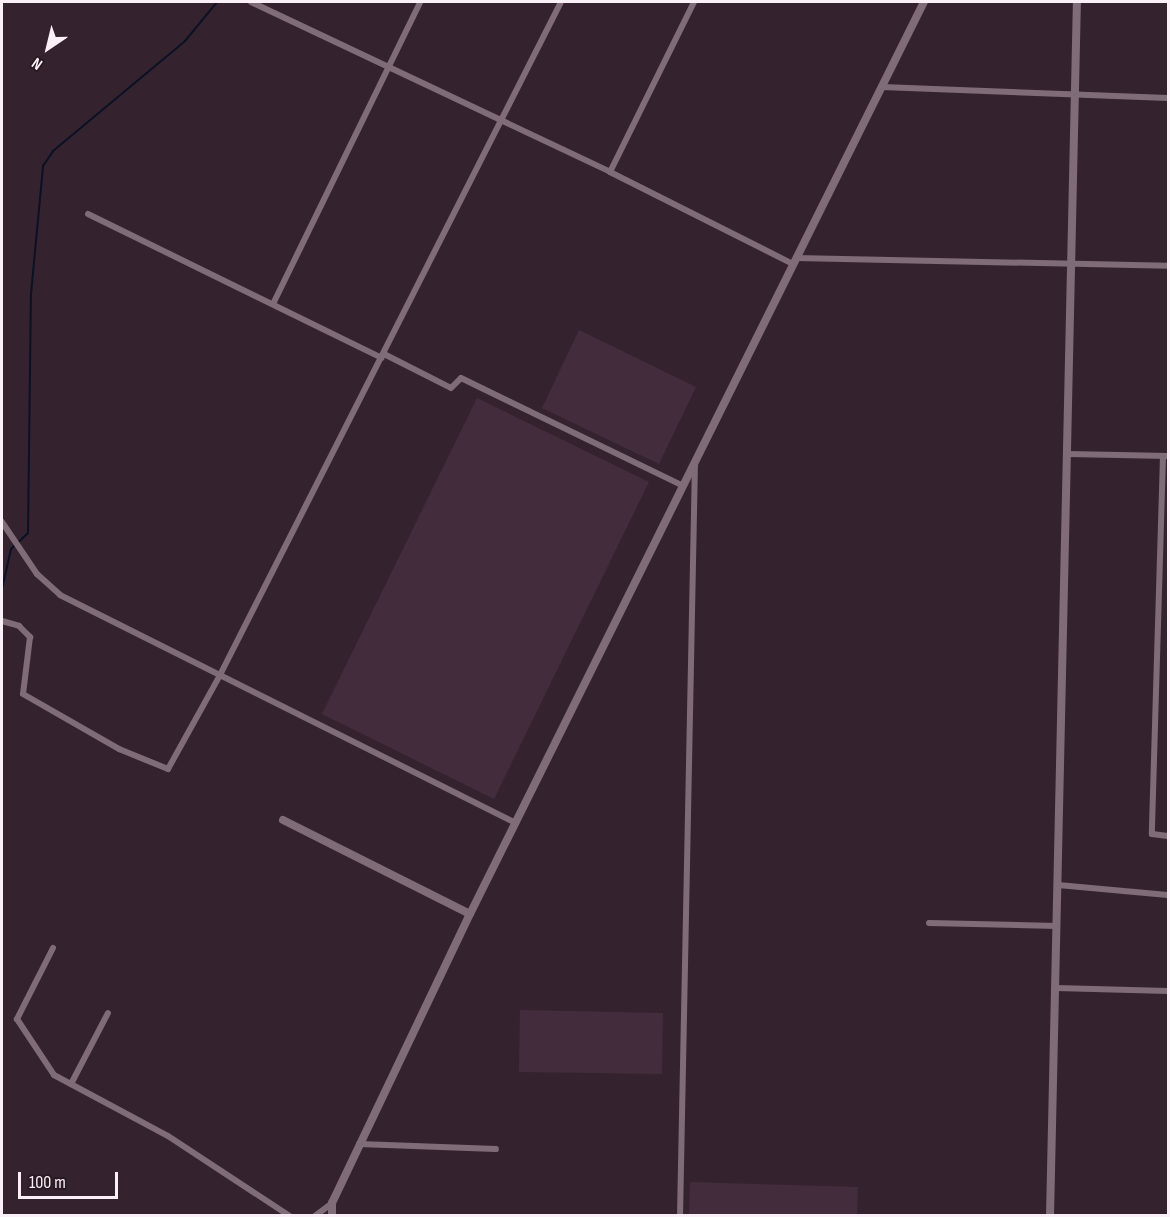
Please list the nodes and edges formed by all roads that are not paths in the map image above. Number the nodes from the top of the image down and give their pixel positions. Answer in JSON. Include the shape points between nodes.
{"nodes":[{"id":1,"x":251,"y":2,"type":"edge"},
{"id":2,"x":420,"y":2,"type":"edge"},
{"id":3,"x":561,"y":2,"type":"edge"},
{"id":4,"x":694,"y":2,"type":"edge"},
{"id":5,"x":924,"y":2,"type":"edge"},
{"id":6,"x":1077,"y":2,"type":"edge"},
{"id":7,"x":389,"y":65,"type":"junction"},
{"id":8,"x":882,"y":87,"type":"junction"},
{"id":9,"x":1075,"y":95,"type":"junction"},
{"id":10,"x":1168,"y":98,"type":"edge"},
{"id":11,"x":502,"y":119,"type":"junction"},
{"id":12,"x":610,"y":172,"type":"junction"},
{"id":13,"x":88,"y":214,"type":"dead end"},
{"id":14,"x":794,"y":261,"type":"junction"},
{"id":15,"x":1072,"y":264,"type":"junction"},
{"id":16,"x":1168,"y":266,"type":"edge"},
{"id":17,"x":273,"y":304,"type":"junction"},
{"id":18,"x":383,"y":356,"type":"junction"},
{"id":19,"x":1068,"y":454,"type":"junction"},
{"id":20,"x":1166,"y":456,"type":"edge"},
{"id":21,"x":695,"y":462,"type":"junction"},
{"id":22,"x":683,"y":486,"type":"junction"},
{"id":23,"x":2,"y":522,"type":"edge"},
{"id":24,"x":2,"y":621,"type":"edge"},
{"id":25,"x":220,"y":675,"type":"junction"},
{"id":26,"x":283,"y":820,"type":"dead end"},
{"id":27,"x":516,"y":823,"type":"junction"},
{"id":28,"x":1168,"y":836,"type":"edge"},
{"id":29,"x":1058,"y":885,"type":"junction"},
{"id":30,"x":1168,"y":895,"type":"edge"},
{"id":31,"x":471,"y":914,"type":"junction"},
{"id":32,"x":929,"y":923,"type":"dead end"},
{"id":33,"x":1057,"y":926,"type":"junction"},
{"id":34,"x":53,"y":948,"type":"dead end"},
{"id":35,"x":1056,"y":988,"type":"junction"},
{"id":36,"x":1168,"y":991,"type":"edge"},
{"id":37,"x":108,"y":1013,"type":"dead end"},
{"id":38,"x":71,"y":1084,"type":"junction"},
{"id":39,"x":359,"y":1144,"type":"junction"},
{"id":40,"x":496,"y":1149,"type":"dead end"},
{"id":41,"x":332,"y":1203,"type":"junction"},
{"id":42,"x":290,"y":1215,"type":"edge"},
{"id":43,"x":315,"y":1215,"type":"edge"},
{"id":44,"x":332,"y":1215,"type":"edge"},
{"id":45,"x":680,"y":1215,"type":"edge"},
{"id":46,"x":1050,"y":1215,"type":"edge"}],
"edges":[{"from":1,"to":7,"type":"street"},
{"from":2,"to":7,"type":"street"},
{"from":3,"to":11,"type":"street"},
{"from":4,"to":12,"type":"street"},
{"from":5,"to":8,"type":"street"},
{"from":6,"to":9,"type":"main road"},
{"from":7,"to":11,"type":"street"},
{"from":7,"to":17,"type":"street"},
{"from":8,"to":9,"type":"street"},
{"from":8,"to":14,"type":"street"},
{"from":9,"to":10,"type":"street"},
{"from":9,"to":15,"type":"main road"},
{"from":11,"to":12,"type":"street"},
{"from":11,"to":18,"type":"street"},
{"from":12,"to":14,"type":"street"},
{"from":13,"to":17,"type":"street"},
{"from":14,"to":15,"type":"street"},
{"from":14,"to":21,"type":"street"},
{"from":15,"to":16,"type":"street"},
{"from":15,"to":19,"type":"main road"},
{"from":17,"to":18,"type":"street"},
{"from":18,"to":22,"type":"street","via":[[451,388],[461,378]]},
{"from":18,"to":25,"type":"street"},
{"from":19,"to":20,"type":"street"},
{"from":19,"to":29,"type":"main road"},
{"from":20,"to":28,"type":"street","via":[[1152,834]]},
{"from":21,"to":22,"type":"street"},
{"from":21,"to":45,"type":"street"},
{"from":22,"to":27,"type":"street"},
{"from":23,"to":25,"type":"street","via":[[24,556],[60,595]]},
{"from":24,"to":25,"type":"street","via":[[19,626],[30,637],[23,694],[119,749],[168,769]]},
{"from":25,"to":27,"type":"street"},
{"from":26,"to":31,"type":"street"},
{"from":27,"to":31,"type":"street"},
{"from":29,"to":30,"type":"street"},
{"from":29,"to":33,"type":"main road"},
{"from":31,"to":39,"type":"street"},
{"from":32,"to":33,"type":"street"},
{"from":33,"to":35,"type":"main road"},
{"from":34,"to":38,"type":"street","via":[[17,1019],[54,1076]]},
{"from":35,"to":36,"type":"street"},
{"from":35,"to":46,"type":"main road"},
{"from":37,"to":38,"type":"street"},
{"from":38,"to":42,"type":"street","via":[[168,1136]]},
{"from":39,"to":40,"type":"street"},
{"from":39,"to":41,"type":"street"},
{"from":41,"to":43,"type":"street"},
{"from":41,"to":44,"type":"street"}]}
